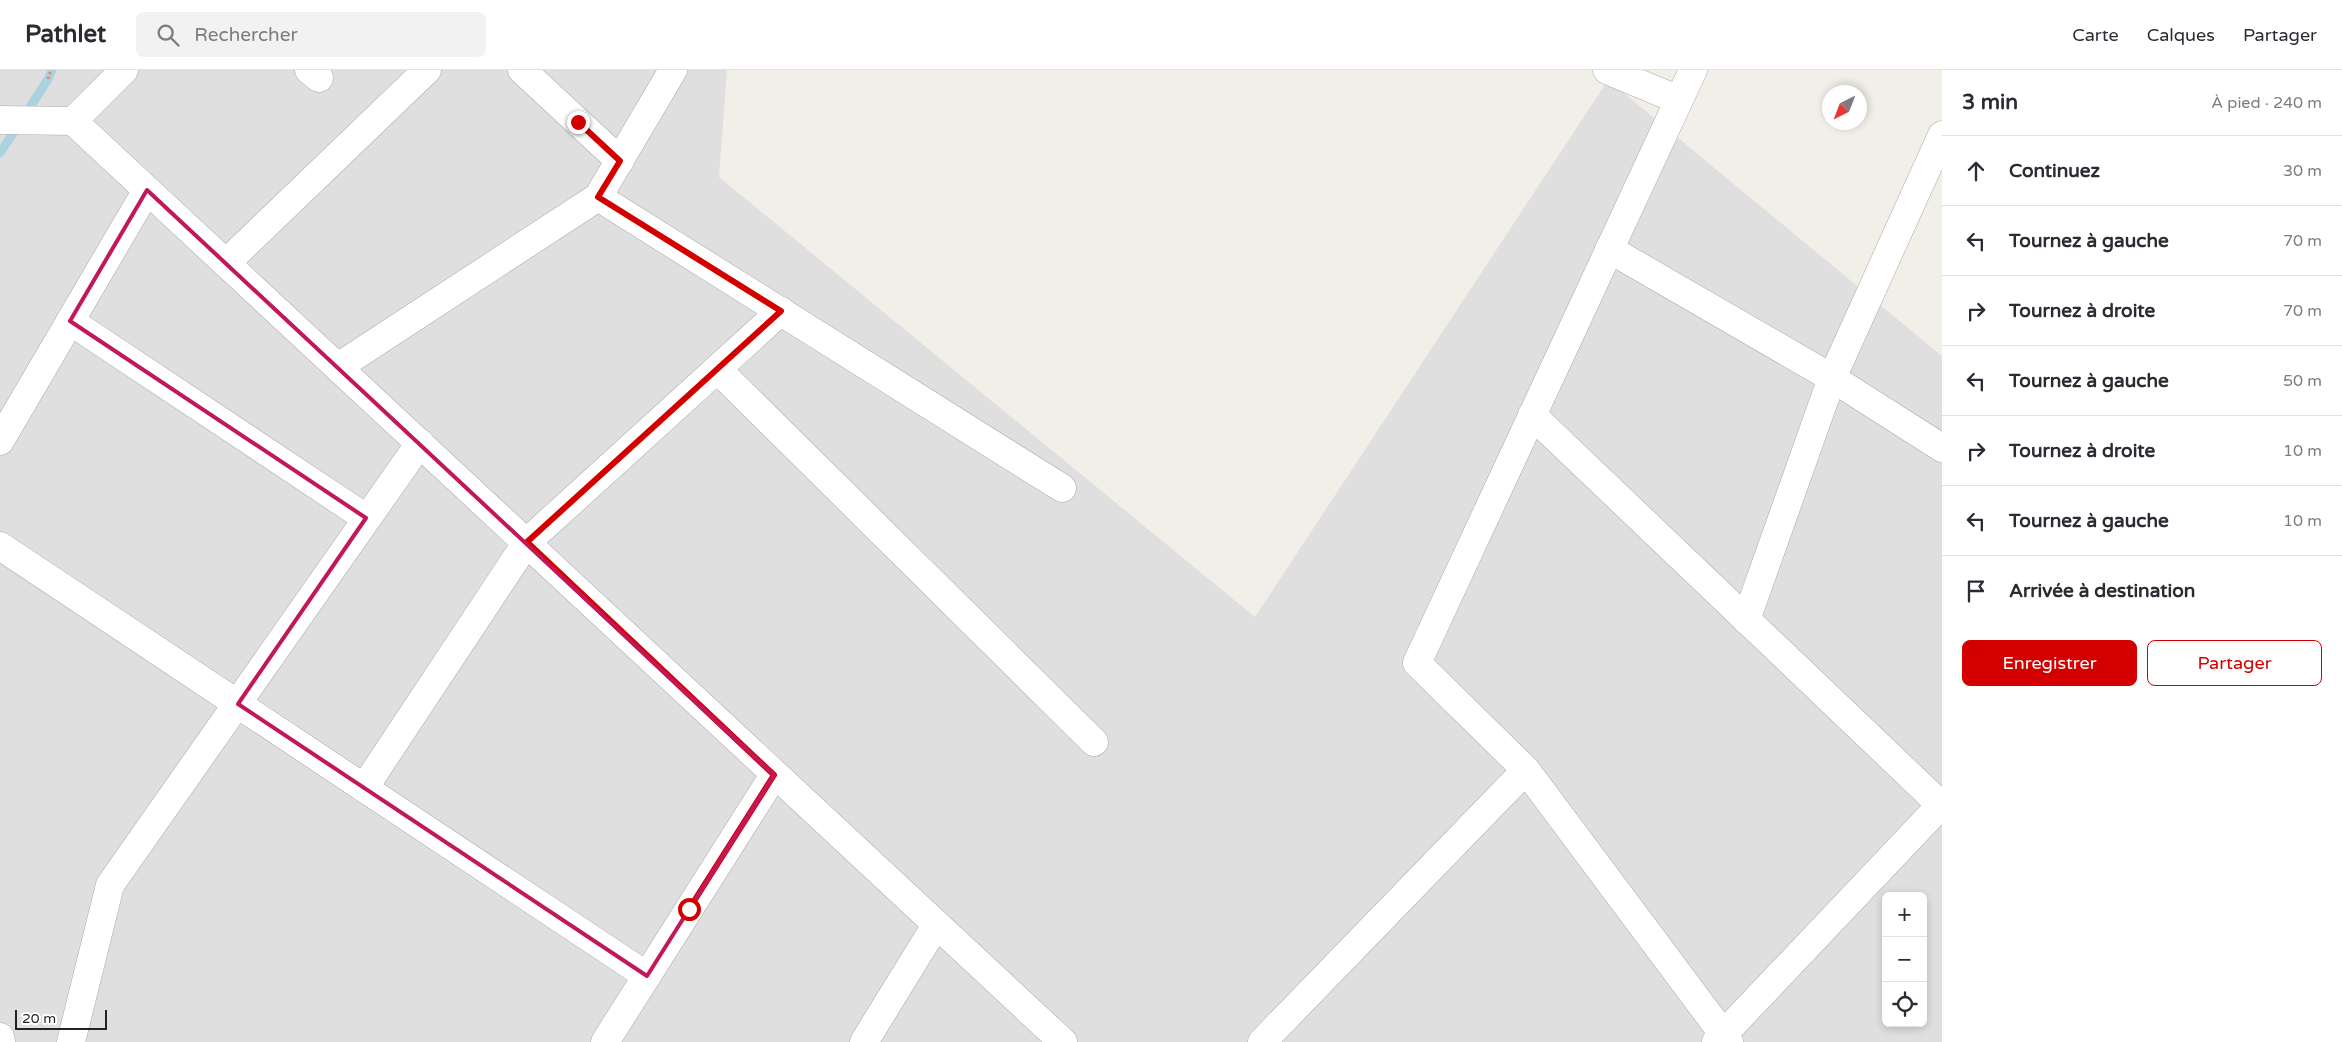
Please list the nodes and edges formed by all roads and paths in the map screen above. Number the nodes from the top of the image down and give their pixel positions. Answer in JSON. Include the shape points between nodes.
{"nodes":[{"id":1,"x":51,"y":70,"type":"edge"},
{"id":2,"x":124,"y":70,"type":"edge"},
{"id":3,"x":427,"y":70,"type":"edge"},
{"id":4,"x":522,"y":70,"type":"edge"},
{"id":5,"x":673,"y":70,"type":"edge"},
{"id":6,"x":1607,"y":70,"type":"edge"},
{"id":7,"x":1693,"y":70,"type":"edge"},
{"id":8,"x":48,"y":79,"type":"dead end"},
{"id":9,"x":1679,"y":100,"type":"junction"},
{"id":10,"x":0,"y":120,"type":"edge"},
{"id":11,"x":73,"y":121,"type":"junction"},
{"id":12,"x":1942,"y":135,"type":"edge"},
{"id":13,"x":620,"y":161,"type":"junction"},
{"id":14,"x":1934,"y":174,"type":"edge"},
{"id":15,"x":147,"y":190,"type":"junction"},
{"id":16,"x":598,"y":197,"type":"junction"},
{"id":17,"x":1609,"y":249,"type":"junction"},
{"id":18,"x":226,"y":263,"type":"junction"},
{"id":19,"x":781,"y":311,"type":"junction"},
{"id":20,"x":70,"y":321,"type":"junction"},
{"id":21,"x":338,"y":367,"type":"junction"},
{"id":22,"x":717,"y":369,"type":"junction"},
{"id":23,"x":1832,"y":378,"type":"junction"},
{"id":24,"x":1532,"y":415,"type":"junction"},
{"id":25,"x":0,"y":441,"type":"edge"},
{"id":26,"x":420,"y":443,"type":"junction"},
{"id":27,"x":1942,"y":448,"type":"edge"},
{"id":28,"x":1062,"y":488,"type":"dead end"},
{"id":29,"x":366,"y":518,"type":"junction"},
{"id":30,"x":527,"y":542,"type":"junction"},
{"id":31,"x":0,"y":546,"type":"edge"},
{"id":32,"x":1746,"y":620,"type":"junction"},
{"id":33,"x":238,"y":704,"type":"junction"},
{"id":34,"x":1094,"y":742,"type":"dead end"},
{"id":35,"x":1526,"y":770,"type":"junction"},
{"id":36,"x":774,"y":775,"type":"junction"},
{"id":37,"x":364,"y":788,"type":"junction"},
{"id":38,"x":1942,"y":805,"type":"edge"},
{"id":39,"x":936,"y":925,"type":"junction"},
{"id":40,"x":646,"y":976,"type":"junction"},
{"id":41,"x":0,"y":1036,"type":"edge"},
{"id":42,"x":80,"y":1038,"type":"edge"},
{"id":43,"x":1723,"y":1039,"type":"edge"},
{"id":44,"x":1,"y":1042,"type":"edge"},
{"id":45,"x":605,"y":1042,"type":"edge"},
{"id":46,"x":864,"y":1042,"type":"edge"},
{"id":47,"x":1063,"y":1042,"type":"edge"},
{"id":48,"x":1262,"y":1042,"type":"edge"}],
"edges":[{"from":1,"to":8,"type":"path"},
{"from":2,"to":11,"type":"street"},
{"from":3,"to":18,"type":"street"},
{"from":4,"to":13,"type":"street"},
{"from":5,"to":13,"type":"street"},
{"from":6,"to":9,"type":"street"},
{"from":7,"to":9,"type":"street"},
{"from":9,"to":17,"type":"street"},
{"from":10,"to":11,"type":"street"},
{"from":11,"to":15,"type":"street"},
{"from":12,"to":14,"type":"street"},
{"from":13,"to":16,"type":"street"},
{"from":14,"to":23,"type":"street"},
{"from":15,"to":18,"type":"street"},
{"from":15,"to":20,"type":"street"},
{"from":16,"to":19,"type":"street"},
{"from":16,"to":21,"type":"street"},
{"from":17,"to":23,"type":"street"},
{"from":17,"to":24,"type":"street"},
{"from":18,"to":21,"type":"street"},
{"from":19,"to":22,"type":"street"},
{"from":19,"to":28,"type":"street"},
{"from":20,"to":25,"type":"street"},
{"from":20,"to":29,"type":"street"},
{"from":21,"to":26,"type":"street"},
{"from":22,"to":30,"type":"street"},
{"from":22,"to":34,"type":"street"},
{"from":23,"to":27,"type":"street"},
{"from":23,"to":32,"type":"street"},
{"from":24,"to":32,"type":"street"},
{"from":24,"to":35,"type":"street","via":[[1417,663]]},
{"from":26,"to":29,"type":"street"},
{"from":26,"to":30,"type":"street"},
{"from":29,"to":33,"type":"street"},
{"from":30,"to":36,"type":"street"},
{"from":30,"to":37,"type":"street"},
{"from":31,"to":33,"type":"street"},
{"from":32,"to":38,"type":"street"},
{"from":33,"to":37,"type":"street"},
{"from":33,"to":42,"type":"street","via":[[110,885]]},
{"from":35,"to":43,"type":"street"},
{"from":35,"to":48,"type":"street"},
{"from":36,"to":39,"type":"street"},
{"from":36,"to":40,"type":"street"},
{"from":37,"to":40,"type":"street"},
{"from":38,"to":43,"type":"street"},
{"from":39,"to":46,"type":"street"},
{"from":39,"to":47,"type":"street"},
{"from":40,"to":45,"type":"street"},
{"from":41,"to":44,"type":"street"}]}
